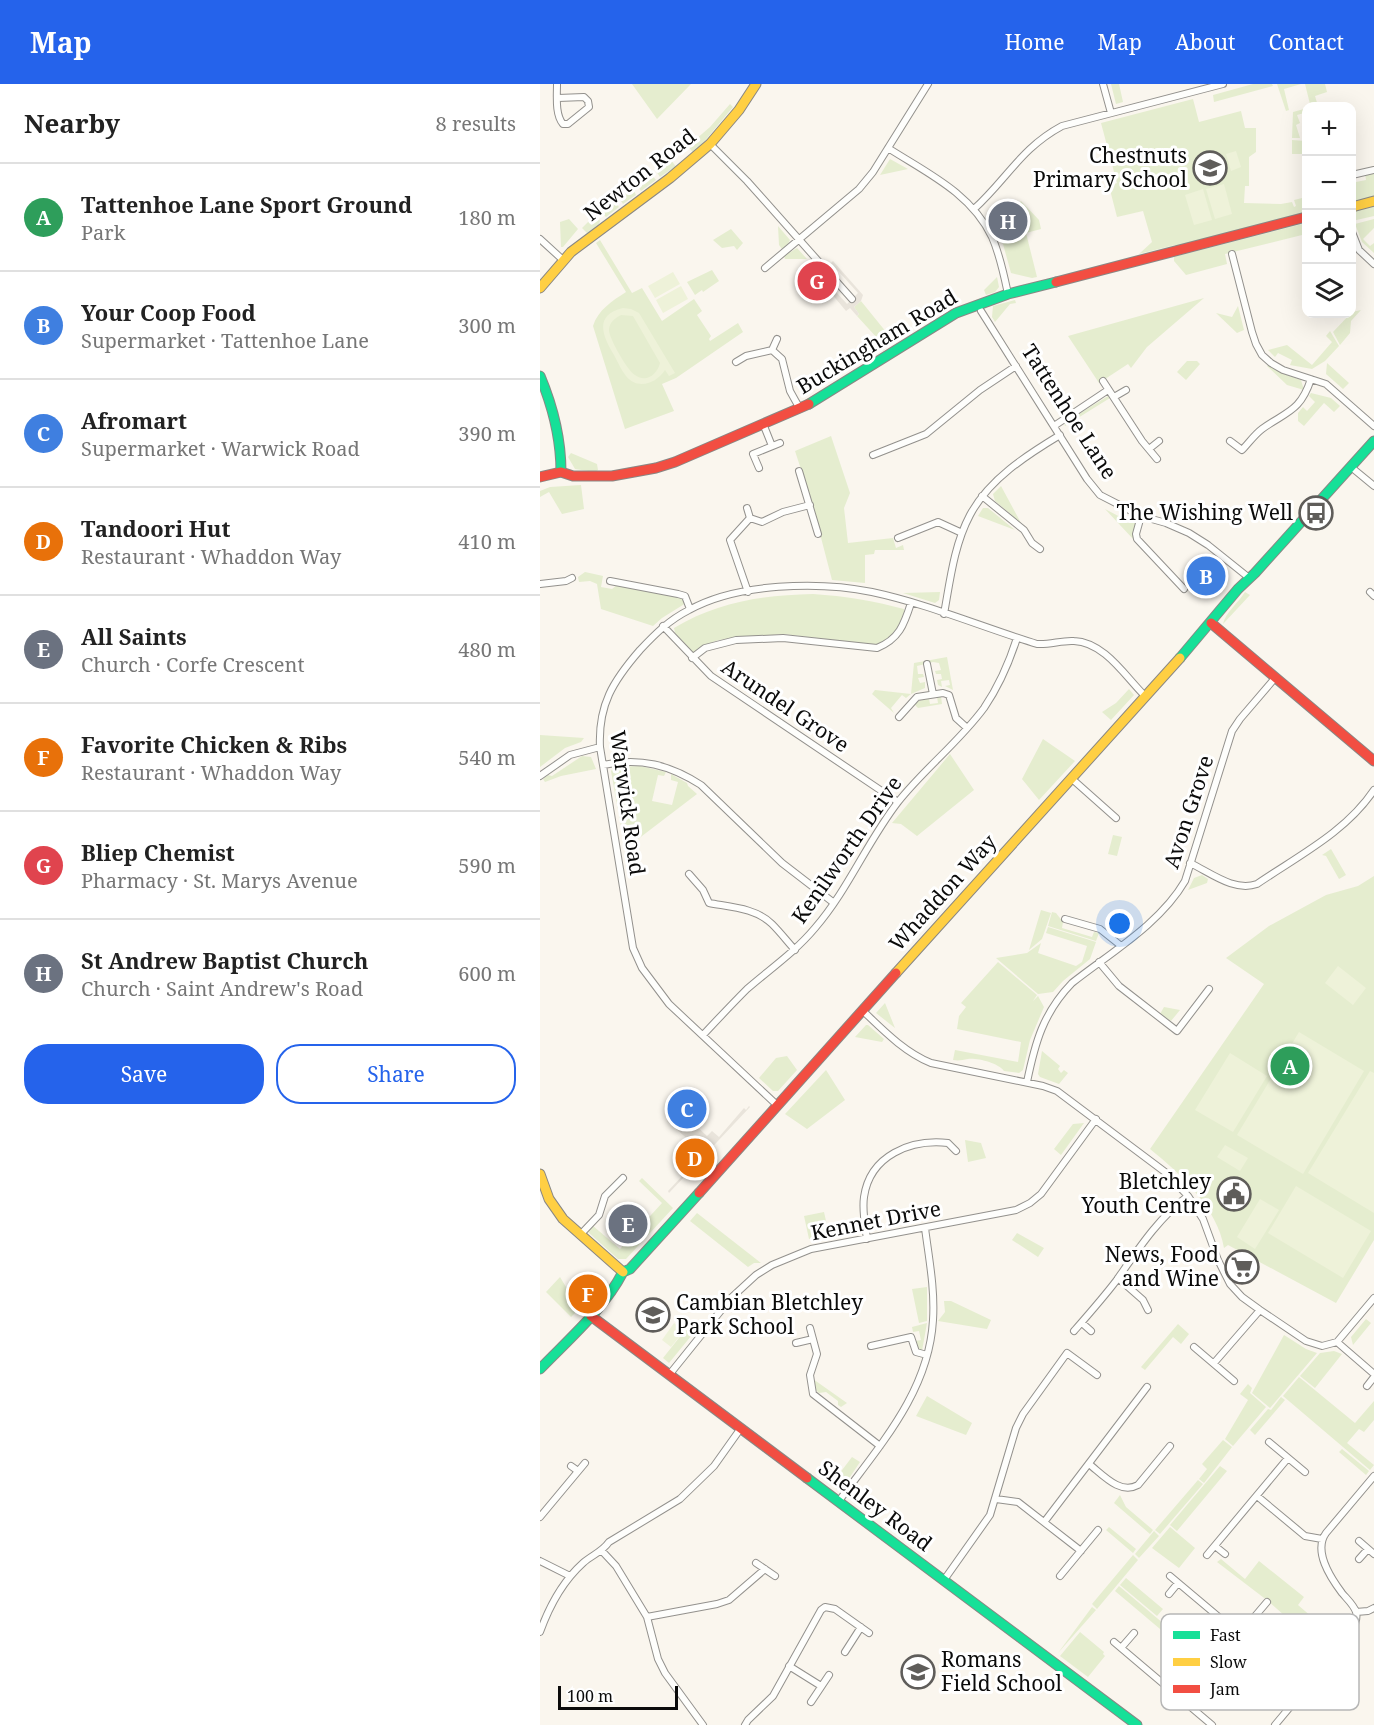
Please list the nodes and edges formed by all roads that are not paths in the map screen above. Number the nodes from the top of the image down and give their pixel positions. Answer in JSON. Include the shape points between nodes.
{"nodes":[{"id":1,"x":557,"y":84,"type":"edge"},
{"id":2,"x":756,"y":84,"type":"edge"},
{"id":3,"x":928,"y":84,"type":"edge"},
{"id":4,"x":1103,"y":84,"type":"edge"},
{"id":5,"x":1223,"y":84,"type":"edge"},
{"id":6,"x":558,"y":98,"type":"junction"},
{"id":7,"x":1111,"y":113,"type":"junction"},
{"id":8,"x":710,"y":144,"type":"junction"},
{"id":9,"x":888,"y":148,"type":"junction"},
{"id":10,"x":1374,"y":170,"type":"edge"},
{"id":11,"x":1356,"y":174,"type":"edge"},
{"id":12,"x":1374,"y":201,"type":"edge"},
{"id":13,"x":1356,"y":206,"type":"edge"},
{"id":14,"x":974,"y":209,"type":"junction"},
{"id":15,"x":1302,"y":218,"type":"edge"},
{"id":16,"x":540,"y":239,"type":"edge"},
{"id":17,"x":799,"y":239,"type":"junction"},
{"id":18,"x":1356,"y":242,"type":"edge"},
{"id":19,"x":1232,"y":254,"type":"dead end"},
{"id":20,"x":563,"y":261,"type":"junction"},
{"id":21,"x":1374,"y":264,"type":"edge"},
{"id":22,"x":765,"y":268,"type":"dead end"},
{"id":23,"x":540,"y":288,"type":"edge"},
{"id":24,"x":1008,"y":294,"type":"junction"},
{"id":25,"x":852,"y":299,"type":"dead end"},
{"id":26,"x":981,"y":311,"type":"dead end"},
{"id":27,"x":777,"y":339,"type":"dead end"},
{"id":28,"x":772,"y":350,"type":"junction"},
{"id":29,"x":736,"y":362,"type":"dead end"},
{"id":30,"x":1016,"y":366,"type":"junction"},
{"id":31,"x":540,"y":376,"type":"edge"},
{"id":32,"x":1311,"y":379,"type":"junction"},
{"id":33,"x":1103,"y":381,"type":"dead end"},
{"id":34,"x":1108,"y":390,"type":"junction"},
{"id":35,"x":1126,"y":390,"type":"dead end"},
{"id":36,"x":1114,"y":398,"type":"junction"},
{"id":37,"x":800,"y":410,"type":"junction"},
{"id":38,"x":764,"y":426,"type":"junction"},
{"id":39,"x":1054,"y":426,"type":"junction"},
{"id":40,"x":1374,"y":426,"type":"edge"},
{"id":41,"x":1060,"y":435,"type":"junction"},
{"id":42,"x":1159,"y":441,"type":"dead end"},
{"id":43,"x":1230,"y":441,"type":"dead end"},
{"id":44,"x":1374,"y":441,"type":"edge"},
{"id":45,"x":780,"y":443,"type":"dead end"},
{"id":46,"x":772,"y":446,"type":"junction"},
{"id":47,"x":1149,"y":449,"type":"junction"},
{"id":48,"x":873,"y":455,"type":"dead end"},
{"id":49,"x":1157,"y":459,"type":"dead end"},
{"id":50,"x":1351,"y":467,"type":"junction"},
{"id":51,"x":759,"y":468,"type":"dead end"},
{"id":52,"x":799,"y":471,"type":"dead end"},
{"id":53,"x":561,"y":472,"type":"junction"},
{"id":54,"x":540,"y":477,"type":"edge"},
{"id":55,"x":1374,"y":486,"type":"edge"},
{"id":56,"x":982,"y":496,"type":"junction"},
{"id":57,"x":810,"y":505,"type":"junction"},
{"id":58,"x":747,"y":508,"type":"dead end"},
{"id":59,"x":1141,"y":516,"type":"junction"},
{"id":60,"x":750,"y":518,"type":"junction"},
{"id":61,"x":962,"y":533,"type":"junction"},
{"id":62,"x":818,"y":534,"type":"dead end"},
{"id":63,"x":898,"y":538,"type":"dead end"},
{"id":64,"x":1040,"y":549,"type":"dead end"},
{"id":65,"x":1248,"y":577,"type":"junction"},
{"id":66,"x":572,"y":578,"type":"dead end"},
{"id":67,"x":610,"y":580,"type":"dead end"},
{"id":68,"x":540,"y":585,"type":"edge"},
{"id":69,"x":1184,"y":589,"type":"dead end"},
{"id":70,"x":748,"y":592,"type":"junction"},
{"id":71,"x":910,"y":603,"type":"junction"},
{"id":72,"x":690,"y":609,"type":"junction"},
{"id":73,"x":944,"y":614,"type":"junction"},
{"id":74,"x":1211,"y":623,"type":"junction"},
{"id":75,"x":663,"y":626,"type":"junction"},
{"id":76,"x":1017,"y":638,"type":"junction"},
{"id":77,"x":692,"y":658,"type":"junction"},
{"id":78,"x":927,"y":664,"type":"dead end"},
{"id":79,"x":1275,"y":678,"type":"junction"},
{"id":80,"x":933,"y":694,"type":"junction"},
{"id":81,"x":1144,"y":695,"type":"junction"},
{"id":82,"x":898,"y":717,"type":"dead end"},
{"id":83,"x":966,"y":727,"type":"junction"},
{"id":84,"x":600,"y":747,"type":"junction"},
{"id":85,"x":1374,"y":761,"type":"edge"},
{"id":86,"x":603,"y":765,"type":"junction"},
{"id":87,"x":540,"y":776,"type":"edge"},
{"id":88,"x":1071,"y":778,"type":"junction"},
{"id":89,"x":1374,"y":790,"type":"edge"},
{"id":90,"x":898,"y":802,"type":"junction"},
{"id":91,"x":1116,"y":818,"type":"dead end"},
{"id":92,"x":1190,"y":863,"type":"junction"},
{"id":93,"x":689,"y":874,"type":"dead end"},
{"id":94,"x":834,"y":903,"type":"junction"},
{"id":95,"x":1065,"y":919,"type":"dead end"},
{"id":96,"x":1120,"y":945,"type":"junction"},
{"id":97,"x":795,"y":950,"type":"junction"},
{"id":98,"x":1099,"y":962,"type":"junction"},
{"id":99,"x":1209,"y":989,"type":"dead end"},
{"id":100,"x":862,"y":1010,"type":"junction"},
{"id":101,"x":703,"y":1035,"type":"junction"},
{"id":102,"x":1027,"y":1082,"type":"junction"},
{"id":103,"x":778,"y":1106,"type":"junction"},
{"id":104,"x":1096,"y":1119,"type":"junction"},
{"id":105,"x":956,"y":1152,"type":"dead end"},
{"id":106,"x":540,"y":1174,"type":"edge"},
{"id":107,"x":622,"y":1178,"type":"dead end"},
{"id":108,"x":1188,"y":1196,"type":"junction"},
{"id":109,"x":925,"y":1228,"type":"junction"},
{"id":110,"x":580,"y":1234,"type":"junction"},
{"id":111,"x":867,"y":1239,"type":"junction"},
{"id":112,"x":623,"y":1272,"type":"junction"},
{"id":113,"x":1118,"y":1278,"type":"junction"},
{"id":114,"x":1374,"y":1298,"type":"edge"},
{"id":115,"x":1148,"y":1310,"type":"dead end"},
{"id":116,"x":1260,"y":1310,"type":"junction"},
{"id":117,"x":591,"y":1316,"type":"junction"},
{"id":118,"x":1082,"y":1323,"type":"junction"},
{"id":119,"x":810,"y":1328,"type":"dead end"},
{"id":120,"x":1074,"y":1331,"type":"dead end"},
{"id":121,"x":1091,"y":1331,"type":"dead end"},
{"id":122,"x":813,"y":1339,"type":"junction"},
{"id":123,"x":1337,"y":1342,"type":"junction"},
{"id":124,"x":796,"y":1343,"type":"dead end"},
{"id":125,"x":871,"y":1346,"type":"dead end"},
{"id":126,"x":1194,"y":1347,"type":"dead end"},
{"id":127,"x":927,"y":1355,"type":"junction"},
{"id":128,"x":1214,"y":1363,"type":"junction"},
{"id":129,"x":540,"y":1369,"type":"edge"},
{"id":130,"x":669,"y":1374,"type":"junction"},
{"id":131,"x":1097,"y":1376,"type":"dead end"},
{"id":132,"x":1374,"y":1376,"type":"edge"},
{"id":133,"x":1234,"y":1381,"type":"dead end"},
{"id":134,"x":1367,"y":1386,"type":"dead end"},
{"id":135,"x":1148,"y":1387,"type":"dead end"},
{"id":136,"x":741,"y":1428,"type":"junction"},
{"id":137,"x":1269,"y":1442,"type":"dead end"},
{"id":138,"x":880,"y":1446,"type":"junction"},
{"id":139,"x":1170,"y":1446,"type":"dead end"},
{"id":140,"x":1288,"y":1458,"type":"junction"},
{"id":141,"x":585,"y":1463,"type":"dead end"},
{"id":142,"x":1089,"y":1464,"type":"junction"},
{"id":143,"x":571,"y":1466,"type":"dead end"},
{"id":144,"x":578,"y":1471,"type":"junction"},
{"id":145,"x":1305,"y":1472,"type":"dead end"},
{"id":146,"x":1374,"y":1476,"type":"edge"},
{"id":147,"x":1257,"y":1496,"type":"junction"},
{"id":148,"x":996,"y":1499,"type":"junction"},
{"id":149,"x":839,"y":1501,"type":"junction"},
{"id":150,"x":540,"y":1517,"type":"edge"},
{"id":151,"x":1045,"y":1521,"type":"junction"},
{"id":152,"x":1098,"y":1530,"type":"dead end"},
{"id":153,"x":1322,"y":1539,"type":"junction"},
{"id":154,"x":1359,"y":1541,"type":"dead end"},
{"id":155,"x":1215,"y":1545,"type":"junction"},
{"id":156,"x":1368,"y":1549,"type":"junction"},
{"id":157,"x":602,"y":1551,"type":"junction"},
{"id":158,"x":1081,"y":1551,"type":"junction"},
{"id":159,"x":1225,"y":1554,"type":"dead end"},
{"id":160,"x":1374,"y":1554,"type":"edge"},
{"id":161,"x":1207,"y":1555,"type":"dead end"},
{"id":162,"x":1359,"y":1559,"type":"dead end"},
{"id":163,"x":540,"y":1561,"type":"edge"},
{"id":164,"x":756,"y":1563,"type":"dead end"},
{"id":165,"x":765,"y":1569,"type":"junction"},
{"id":166,"x":1060,"y":1575,"type":"dead end"},
{"id":167,"x":570,"y":1576,"type":"junction"},
{"id":168,"x":775,"y":1576,"type":"dead end"},
{"id":169,"x":1170,"y":1576,"type":"dead end"},
{"id":170,"x":944,"y":1580,"type":"junction"},
{"id":171,"x":1178,"y":1583,"type":"junction"},
{"id":172,"x":1169,"y":1594,"type":"dead end"},
{"id":173,"x":1267,"y":1602,"type":"dead end"},
{"id":174,"x":1374,"y":1608,"type":"edge"},
{"id":175,"x":1356,"y":1612,"type":"joint"},
{"id":176,"x":1215,"y":1614,"type":"edge"},
{"id":177,"x":1256,"y":1614,"type":"edge"},
{"id":178,"x":647,"y":1617,"type":"junction"},
{"id":179,"x":861,"y":1628,"type":"junction"},
{"id":180,"x":540,"y":1632,"type":"edge"},
{"id":181,"x":870,"y":1633,"type":"dead end"},
{"id":182,"x":1134,"y":1634,"type":"dead end"},
{"id":183,"x":1114,"y":1642,"type":"dead end"},
{"id":184,"x":1121,"y":1648,"type":"junction"},
{"id":185,"x":845,"y":1652,"type":"dead end"},
{"id":186,"x":789,"y":1666,"type":"junction"},
{"id":187,"x":829,"y":1675,"type":"dead end"},
{"id":188,"x":1161,"y":1682,"type":"edge"},
{"id":189,"x":822,"y":1686,"type":"junction"},
{"id":190,"x":811,"y":1702,"type":"dead end"},
{"id":191,"x":1194,"y":1710,"type":"edge"},
{"id":192,"x":1288,"y":1710,"type":"edge"},
{"id":193,"x":703,"y":1725,"type":"edge"},
{"id":194,"x":745,"y":1725,"type":"edge"},
{"id":195,"x":1137,"y":1725,"type":"edge"},
{"id":196,"x":1212,"y":1725,"type":"edge"},
{"id":197,"x":1275,"y":1725,"type":"edge"}],
"edges":[{"from":1,"to":6,"type":"street"},
{"from":2,"to":8,"type":"street","name":"Newton Road"},
{"from":3,"to":9,"type":"street"},
{"from":4,"to":7,"type":"street"},
{"from":5,"to":7,"type":"street"},
{"from":6,"to":6,"type":"street","via":[[562,123],[568,124],[589,107],[584,97]]},
{"from":7,"to":14,"type":"street","via":[[1044,135]]},
{"from":8,"to":17,"type":"street"},
{"from":8,"to":20,"type":"street","name":"Newton Road"},
{"from":9,"to":14,"type":"street","via":[[954,190]]},
{"from":9,"to":17,"type":"street","via":[[859,189]]},
{"from":10,"to":11,"type":"street"},
{"from":12,"to":13,"type":"street"},
{"from":14,"to":24,"type":"street","via":[[992,238]]},
{"from":15,"to":24,"type":"street","name":"Buckingham Road"},
{"from":16,"to":20,"type":"street"},
{"from":17,"to":22,"type":"street"},
{"from":17,"to":25,"type":"street"},
{"from":18,"to":21,"type":"street"},
{"from":19,"to":32,"type":"street","via":[[1259,350],[1270,363]]},
{"from":20,"to":23,"type":"street","name":"Newton Road"},
{"from":24,"to":37,"type":"street","name":"Buckingham Road","via":[[956,313]]},
{"from":26,"to":30,"type":"street","name":"Tattenhoe Lane"},
{"from":27,"to":28,"type":"street"},
{"from":28,"to":29,"type":"street"},
{"from":28,"to":37,"type":"street","via":[[782,359],[790,391]]},
{"from":30,"to":39,"type":"street","name":"Tattenhoe Lane"},
{"from":30,"to":48,"type":"street","via":[[926,434]]},
{"from":31,"to":53,"type":"street","via":[[551,402]]},
{"from":32,"to":40,"type":"street","via":[[1326,384]]},
{"from":32,"to":43,"type":"street","via":[[1293,411],[1260,430],[1242,450]]},
{"from":33,"to":34,"type":"street"},
{"from":34,"to":36,"type":"street"},
{"from":34,"to":39,"type":"street"},
{"from":35,"to":36,"type":"street"},
{"from":36,"to":47,"type":"street"},
{"from":37,"to":38,"type":"street","name":"Buckingham Road"},
{"from":38,"to":46,"type":"street"},
{"from":38,"to":53,"type":"street","name":"Buckingham Road","via":[[656,468],[612,476],[573,476]]},
{"from":39,"to":41,"type":"street","name":"Tattenhoe Lane"},
{"from":41,"to":56,"type":"street","via":[[1013,466]]},
{"from":41,"to":59,"type":"street","name":"Tattenhoe Lane","via":[[1100,495]]},
{"from":42,"to":47,"type":"street"},
{"from":44,"to":50,"type":"street","name":"Whaddon Way"},
{"from":45,"to":46,"type":"street"},
{"from":46,"to":51,"type":"street","via":[[753,453]]},
{"from":47,"to":49,"type":"street"},
{"from":50,"to":55,"type":"street"},
{"from":50,"to":65,"type":"street","name":"Whaddon Way"},
{"from":52,"to":57,"type":"street"},
{"from":53,"to":54,"type":"street","name":"Buckingham Road"},
{"from":56,"to":61,"type":"street"},
{"from":56,"to":64,"type":"street","via":[[1024,530]]},
{"from":57,"to":60,"type":"street","via":[[762,522]]},
{"from":57,"to":62,"type":"street"},
{"from":58,"to":60,"type":"street"},
{"from":59,"to":65,"type":"street","name":"Tattenhoe Lane","via":[[1189,533]]},
{"from":59,"to":69,"type":"street","via":[[1137,539]]},
{"from":60,"to":70,"type":"street","via":[[730,540]]},
{"from":61,"to":63,"type":"street","via":[[939,522]]},
{"from":61,"to":73,"type":"street"},
{"from":65,"to":74,"type":"street","name":"Whaddon Way"},
{"from":66,"to":68,"type":"street"},
{"from":67,"to":72,"type":"street","via":[[684,596]]},
{"from":70,"to":71,"type":"street","name":"Warwick Road","via":[[776,587],[834,587]]},
{"from":70,"to":72,"type":"street","name":"Warwick Road"},
{"from":71,"to":73,"type":"street","name":"Warwick Road"},
{"from":71,"to":77,"type":"street","via":[[897,637],[877,648],[783,638],[736,640],[705,648]]},
{"from":72,"to":75,"type":"street","name":"Warwick Road"},
{"from":73,"to":76,"type":"street","name":"Warwick Road"},
{"from":74,"to":79,"type":"street"},
{"from":74,"to":81,"type":"street","name":"Whaddon Way"},
{"from":75,"to":77,"type":"street","name":"Arundel Grove"},
{"from":75,"to":84,"type":"street","name":"Warwick Road","via":[[614,685],[600,716]]},
{"from":76,"to":81,"type":"street","name":"Warwick Road","via":[[1049,645],[1073,640],[1087,643],[1101,650]]},
{"from":76,"to":83,"type":"street","name":"Kenilworth Drive","via":[[996,689]]},
{"from":77,"to":90,"type":"street","name":"Arundel Grove","via":[[711,676]]},
{"from":78,"to":80,"type":"street"},
{"from":79,"to":85,"type":"street"},
{"from":79,"to":92,"type":"street","name":"Avon Grove","via":[[1232,731]]},
{"from":80,"to":82,"type":"street","via":[[913,699]]},
{"from":80,"to":83,"type":"street","via":[[949,695],[956,718]]},
{"from":81,"to":88,"type":"street","name":"Whaddon Way"},
{"from":83,"to":90,"type":"street","name":"Kenilworth Drive"},
{"from":84,"to":86,"type":"street","name":"Warwick Road"},
{"from":84,"to":87,"type":"street","via":[[570,755]]},
{"from":86,"to":94,"type":"street","via":[[652,762],[686,776],[701,785],[782,863]]},
{"from":86,"to":101,"type":"street","name":"Warwick Road","via":[[633,948],[653,985]]},
{"from":88,"to":91,"type":"street"},
{"from":88,"to":100,"type":"street","name":"Whaddon Way"},
{"from":89,"to":92,"type":"street","via":[[1348,822],[1247,888]]},
{"from":90,"to":94,"type":"street","name":"Kenilworth Drive"},
{"from":92,"to":96,"type":"street","name":"Avon Grove","via":[[1174,899]]},
{"from":93,"to":97,"type":"street","via":[[709,903],[760,915]]},
{"from":94,"to":97,"type":"street","name":"Kenilworth Drive"},
{"from":95,"to":96,"type":"street","via":[[1100,929]]},
{"from":96,"to":98,"type":"street","name":"Avon Grove"},
{"from":97,"to":101,"type":"street","name":"Kenilworth Drive","via":[[747,990]]},
{"from":98,"to":99,"type":"street","via":[[1119,986],[1177,1031]]},
{"from":98,"to":102,"type":"street","name":"Avon Grove","via":[[1072,983],[1052,1006],[1037,1040]]},
{"from":100,"to":102,"type":"street","via":[[919,1058]]},
{"from":100,"to":103,"type":"street","name":"Whaddon Way"},
{"from":101,"to":103,"type":"street","name":"Warwick Road"},
{"from":102,"to":104,"type":"street","via":[[1058,1091]]},
{"from":103,"to":112,"type":"street","name":"Whaddon Way","via":[[630,1269]]},
{"from":104,"to":108,"type":"street","via":[[1165,1172]]},
{"from":104,"to":109,"type":"street","name":"Kennet Drive","via":[[1041,1194],[1030,1203],[1001,1214]]},
{"from":105,"to":111,"type":"street","via":[[948,1143],[918,1143],[882,1162],[867,1184],[864,1198]]},
{"from":106,"to":110,"type":"street","via":[[549,1199]]},
{"from":107,"to":110,"type":"street","via":[[605,1196],[599,1215]]},
{"from":108,"to":113,"type":"street","via":[[1175,1205],[1134,1253]]},
{"from":108,"to":116,"type":"street","via":[[1203,1219],[1230,1284]]},
{"from":109,"to":111,"type":"street","name":"Kennet Drive"},
{"from":109,"to":127,"type":"street","via":[[933,1287]]},
{"from":110,"to":112,"type":"street"},
{"from":111,"to":130,"type":"street","name":"Kennet Drive","via":[[811,1249],[756,1275],[731,1298]]},
{"from":112,"to":117,"type":"street","name":"Whaddon Way"},
{"from":113,"to":115,"type":"street","via":[[1143,1300]]},
{"from":113,"to":118,"type":"street"},
{"from":114,"to":123,"type":"street"},
{"from":116,"to":123,"type":"street","via":[[1314,1345]]},
{"from":116,"to":128,"type":"street"},
{"from":117,"to":129,"type":"street","name":"Whaddon Way"},
{"from":117,"to":130,"type":"street","name":"Shenley Road"},
{"from":118,"to":120,"type":"street"},
{"from":118,"to":121,"type":"street"},
{"from":119,"to":122,"type":"street"},
{"from":122,"to":124,"type":"street"},
{"from":122,"to":138,"type":"street","via":[[817,1354],[810,1376],[813,1394]]},
{"from":123,"to":132,"type":"street"},
{"from":125,"to":127,"type":"street","via":[[910,1336],[916,1352]]},
{"from":126,"to":128,"type":"street"},
{"from":127,"to":138,"type":"street","via":[[912,1396]]},
{"from":128,"to":133,"type":"street"},
{"from":130,"to":136,"type":"street","name":"Shenley Road"},
{"from":131,"to":148,"type":"street","via":[[1068,1353],[1020,1421]]},
{"from":132,"to":134,"type":"street"},
{"from":135,"to":142,"type":"street"},
{"from":136,"to":149,"type":"street","name":"Shenley Road"},
{"from":136,"to":157,"type":"street","via":[[714,1466],[686,1494],[609,1542]]},
{"from":137,"to":140,"type":"street"},
{"from":138,"to":149,"type":"street"},
{"from":139,"to":142,"type":"street","via":[[1132,1488],[1119,1487]]},
{"from":140,"to":145,"type":"street"},
{"from":140,"to":147,"type":"street"},
{"from":141,"to":144,"type":"street"},
{"from":142,"to":151,"type":"street"},
{"from":143,"to":144,"type":"street"},
{"from":144,"to":150,"type":"street"},
{"from":146,"to":153,"type":"street"},
{"from":147,"to":153,"type":"street","via":[[1305,1536]]},
{"from":147,"to":155,"type":"street"},
{"from":148,"to":151,"type":"street","via":[[1018,1502]]},
{"from":148,"to":170,"type":"street","via":[[984,1526]]},
{"from":149,"to":170,"type":"street","name":"Shenley Road"},
{"from":151,"to":158,"type":"street"},
{"from":152,"to":158,"type":"street"},
{"from":153,"to":175,"type":"street","via":[[1322,1555]]},
{"from":154,"to":156,"type":"street"},
{"from":155,"to":159,"type":"street"},
{"from":155,"to":161,"type":"street"},
{"from":156,"to":160,"type":"street"},
{"from":156,"to":162,"type":"street"},
{"from":157,"to":167,"type":"street"},
{"from":157,"to":178,"type":"street","via":[[616,1566]]},
{"from":158,"to":166,"type":"street"},
{"from":163,"to":167,"type":"street"},
{"from":164,"to":165,"type":"street"},
{"from":165,"to":168,"type":"street"},
{"from":165,"to":178,"type":"street","via":[[729,1600]]},
{"from":167,"to":180,"type":"street"},
{"from":169,"to":171,"type":"street"},
{"from":170,"to":195,"type":"street","name":"Shenley Road"},
{"from":171,"to":172,"type":"street"},
{"from":171,"to":176,"type":"street"},
{"from":173,"to":177,"type":"street"},
{"from":174,"to":175,"type":"street"},
{"from":178,"to":193,"type":"street","via":[[658,1659]]},
{"from":179,"to":181,"type":"street"},
{"from":179,"to":185,"type":"street"},
{"from":179,"to":186,"type":"street","via":[[835,1609],[825,1607]]},
{"from":182,"to":184,"type":"street"},
{"from":183,"to":184,"type":"street"},
{"from":184,"to":188,"type":"street"},
{"from":186,"to":189,"type":"street"},
{"from":186,"to":194,"type":"street","via":[[773,1696]]},
{"from":187,"to":189,"type":"street"},
{"from":189,"to":190,"type":"street"},
{"from":191,"to":196,"type":"street"},
{"from":192,"to":197,"type":"street"}]}
